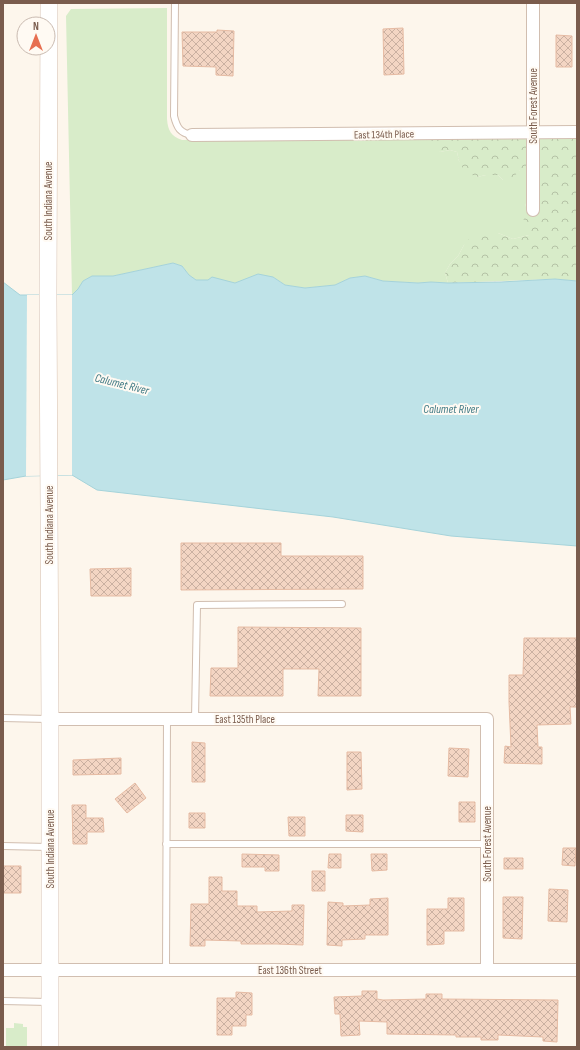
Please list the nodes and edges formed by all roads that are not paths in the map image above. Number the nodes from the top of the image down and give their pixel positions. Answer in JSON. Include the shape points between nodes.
{"nodes":[{"id":1,"x":49,"y":3,"type":"edge"},
{"id":2,"x":175,"y":3,"type":"edge"},
{"id":3,"x":533,"y":3,"type":"edge"},
{"id":4,"x":532,"y":132,"type":"junction"},
{"id":5,"x":577,"y":132,"type":"edge"},
{"id":6,"x":192,"y":136,"type":"joint"},
{"id":7,"x":533,"y":210,"type":"dead end"},
{"id":8,"x":342,"y":604,"type":"dead end"},
{"id":9,"x":3,"y":718,"type":"edge"},
{"id":10,"x":50,"y":719,"type":"junction"},
{"id":11,"x":167,"y":719,"type":"junction"},
{"id":12,"x":195,"y":719,"type":"junction"},
{"id":13,"x":487,"y":719,"type":"joint"},
{"id":14,"x":166,"y":844,"type":"junction"},
{"id":15,"x":487,"y":844,"type":"junction"},
{"id":16,"x":3,"y":846,"type":"edge"},
{"id":17,"x":50,"y":847,"type":"junction"},
{"id":18,"x":3,"y":970,"type":"edge"},
{"id":19,"x":50,"y":970,"type":"junction"},
{"id":20,"x":166,"y":970,"type":"junction"},
{"id":21,"x":486,"y":970,"type":"junction"},
{"id":22,"x":577,"y":970,"type":"edge"},
{"id":23,"x":3,"y":1001,"type":"edge"},
{"id":24,"x":50,"y":1002,"type":"junction"},
{"id":25,"x":50,"y":1047,"type":"edge"}],
"edges":[{"from":1,"to":10,"type":"main road","name":"South Indiana Avenue"},
{"from":2,"to":6,"type":"lane","via":[[174,116],[181,131]]},
{"from":3,"to":4,"type":"street","name":"South Forest Avenue"},
{"from":4,"to":5,"type":"street","name":"East 134th Place"},
{"from":4,"to":6,"type":"street","name":"East 134th Place"},
{"from":4,"to":7,"type":"street","name":"South Forest Avenue"},
{"from":8,"to":12,"type":"lane","via":[[198,605]]},
{"from":9,"to":10,"type":"lane","name":"East 135th Place"},
{"from":10,"to":11,"type":"street","name":"East 135th Place"},
{"from":10,"to":17,"type":"main road","name":"South Indiana Avenue"},
{"from":11,"to":12,"type":"street","name":"East 135th Place"},
{"from":11,"to":14,"type":"lane"},
{"from":12,"to":13,"type":"street","name":"East 135th Place"},
{"from":13,"to":15,"type":"street","name":"South Forest Avenue"},
{"from":14,"to":15,"type":"lane"},
{"from":14,"to":20,"type":"lane"},
{"from":15,"to":21,"type":"street","name":"South Forest Avenue"},
{"from":16,"to":17,"type":"lane"},
{"from":17,"to":19,"type":"main road","name":"South Indiana Avenue"},
{"from":18,"to":19,"type":"street","name":"East 136th Street"},
{"from":19,"to":20,"type":"street","name":"East 136th Street"},
{"from":19,"to":24,"type":"main road","name":"South Indiana Avenue"},
{"from":20,"to":21,"type":"street","name":"East 136th Street"},
{"from":21,"to":22,"type":"street","name":"East 136th Street"},
{"from":23,"to":24,"type":"lane"},
{"from":24,"to":25,"type":"main road","name":"South Indiana Avenue"}]}
